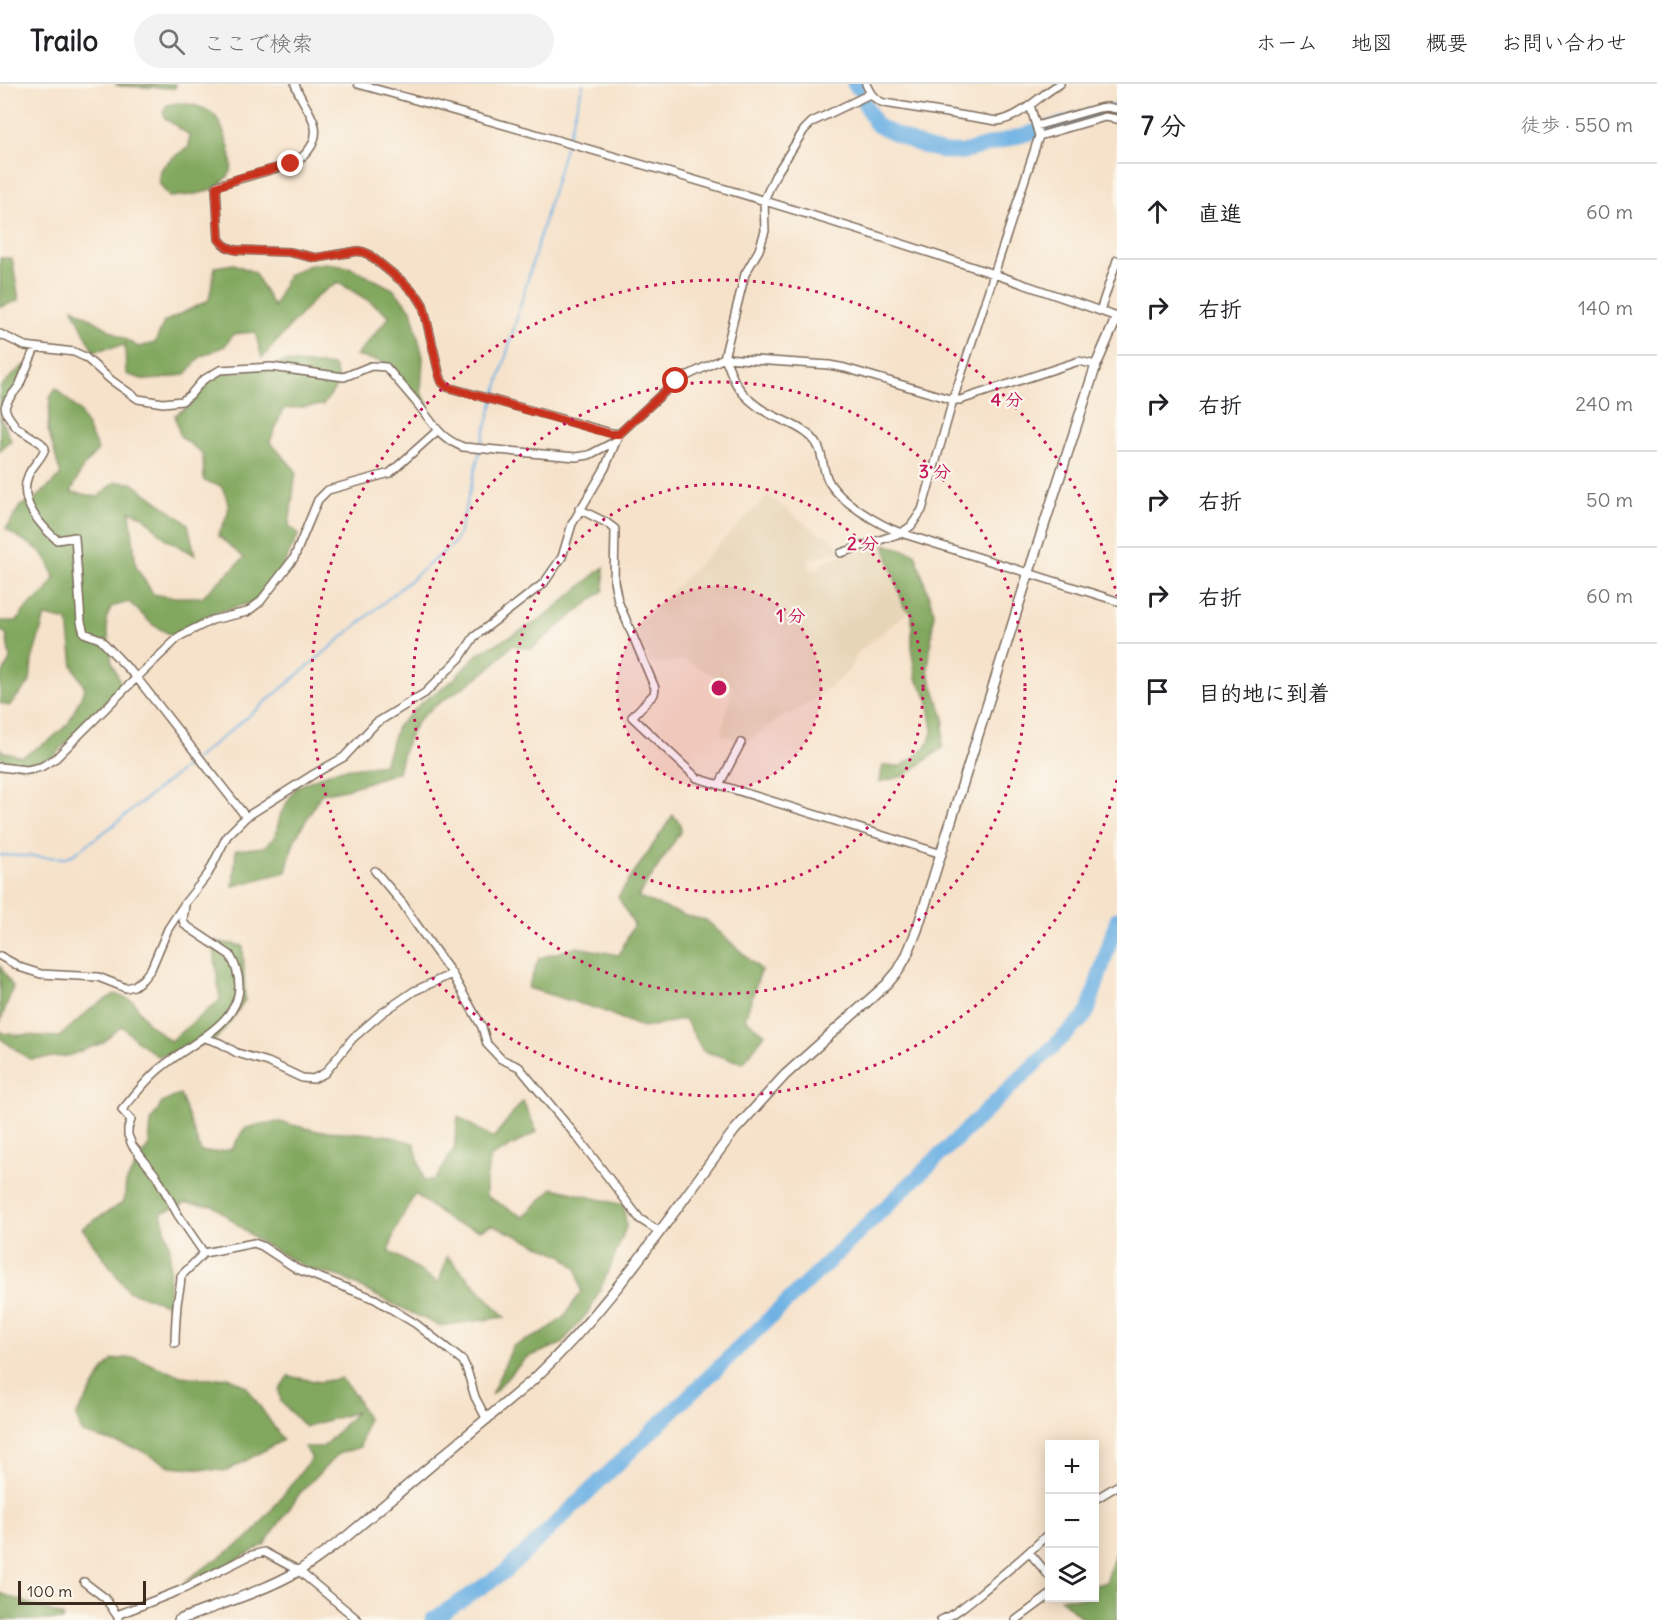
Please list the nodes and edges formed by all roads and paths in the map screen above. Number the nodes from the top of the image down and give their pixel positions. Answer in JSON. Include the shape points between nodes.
{"nodes":[{"id":1,"x":295,"y":84,"type":"edge"},
{"id":2,"x":358,"y":84,"type":"edge"},
{"id":3,"x":866,"y":84,"type":"edge"},
{"id":4,"x":1060,"y":84,"type":"edge"},
{"id":5,"x":870,"y":93,"type":"junction"},
{"id":6,"x":1030,"y":105,"type":"junction"},
{"id":7,"x":1117,"y":109,"type":"edge"},
{"id":8,"x":1117,"y":120,"type":"edge"},
{"id":9,"x":1037,"y":131,"type":"junction"},
{"id":10,"x":764,"y":200,"type":"junction"},
{"id":11,"x":1117,"y":260,"type":"edge"},
{"id":12,"x":994,"y":274,"type":"junction"},
{"id":13,"x":1100,"y":311,"type":"junction"},
{"id":14,"x":1117,"y":317,"type":"edge"},
{"id":15,"x":1114,"y":331,"type":"edge"},
{"id":16,"x":0,"y":334,"type":"edge"},
{"id":17,"x":35,"y":348,"type":"junction"},
{"id":18,"x":724,"y":358,"type":"junction"},
{"id":19,"x":1096,"y":365,"type":"junction"},
{"id":20,"x":953,"y":400,"type":"junction"},
{"id":21,"x":437,"y":431,"type":"junction"},
{"id":22,"x":618,"y":438,"type":"junction"},
{"id":23,"x":579,"y":509,"type":"junction"},
{"id":24,"x":901,"y":533,"type":"junction"},
{"id":25,"x":841,"y":553,"type":"dead end"},
{"id":26,"x":1028,"y":575,"type":"junction"},
{"id":27,"x":1117,"y":602,"type":"edge"},
{"id":28,"x":137,"y":678,"type":"junction"},
{"id":29,"x":741,"y":743,"type":"dead end"},
{"id":30,"x":0,"y":767,"type":"edge"},
{"id":31,"x":719,"y":785,"type":"junction"},
{"id":32,"x":246,"y":817,"type":"junction"},
{"id":33,"x":942,"y":854,"type":"junction"},
{"id":34,"x":375,"y":871,"type":"dead end"},
{"id":35,"x":185,"y":903,"type":"junction"},
{"id":36,"x":0,"y":956,"type":"edge"},
{"id":37,"x":452,"y":974,"type":"junction"},
{"id":38,"x":205,"y":1038,"type":"junction"},
{"id":39,"x":660,"y":1232,"type":"junction"},
{"id":40,"x":204,"y":1252,"type":"junction"},
{"id":41,"x":175,"y":1343,"type":"dead end"},
{"id":42,"x":487,"y":1420,"type":"junction"},
{"id":43,"x":1117,"y":1486,"type":"edge"},
{"id":44,"x":1099,"y":1497,"type":"edge"},
{"id":45,"x":1045,"y":1537,"type":"edge"},
{"id":46,"x":1029,"y":1552,"type":"junction"},
{"id":47,"x":299,"y":1571,"type":"junction"},
{"id":48,"x":1045,"y":1571,"type":"edge"},
{"id":49,"x":84,"y":1582,"type":"dead end"},
{"id":50,"x":1045,"y":1599,"type":"edge"},
{"id":51,"x":117,"y":1618,"type":"edge"},
{"id":52,"x":179,"y":1620,"type":"edge"},
{"id":53,"x":358,"y":1620,"type":"edge"},
{"id":54,"x":940,"y":1620,"type":"edge"},
{"id":55,"x":1016,"y":1620,"type":"edge"}],
"edges":[{"from":1,"to":22,"type":"street","via":[[313,119],[313,144],[300,160],[291,164],[216,187],[219,239],[223,245],[236,250],[289,252],[316,258],[358,251],[368,254],[404,283],[423,305],[432,350],[447,387]]},
{"from":2,"to":10,"type":"street"},
{"from":3,"to":5,"type":"street"},
{"from":4,"to":6,"type":"street"},
{"from":5,"to":6,"type":"street","via":[[884,103],[997,121],[1006,120]]},
{"from":5,"to":10,"type":"street","via":[[822,116],[804,130]]},
{"from":6,"to":9,"type":"street"},
{"from":7,"to":9,"type":"street","via":[[1099,108]]},
{"from":8,"to":9,"type":"street","via":[[1105,117]]},
{"from":9,"to":12,"type":"street"},
{"from":10,"to":12,"type":"street"},
{"from":10,"to":18,"type":"street","via":[[765,231],[745,273]]},
{"from":11,"to":13,"type":"street"},
{"from":12,"to":13,"type":"street"},
{"from":12,"to":20,"type":"street"},
{"from":13,"to":14,"type":"street"},
{"from":14,"to":15,"type":"street"},
{"from":15,"to":19,"type":"street"},
{"from":16,"to":17,"type":"street"},
{"from":17,"to":21,"type":"street","via":[[74,352],[138,399],[163,403],[182,402],[220,370],[271,367],[344,377],[371,366],[386,367]]},
{"from":17,"to":28,"type":"street","via":[[5,407],[16,427],[45,448],[27,478],[26,495],[41,525],[57,540],[75,537],[84,633],[100,639]]},
{"from":18,"to":20,"type":"street","via":[[829,365]]},
{"from":18,"to":22,"type":"street","via":[[676,381]]},
{"from":18,"to":24,"type":"street","via":[[735,382],[758,407],[809,435],[822,453],[832,487],[846,501]]},
{"from":19,"to":20,"type":"street","via":[[1078,361]]},
{"from":19,"to":26,"type":"street"},
{"from":20,"to":24,"type":"street","via":[[922,510]]},
{"from":21,"to":22,"type":"street","via":[[454,444],[475,449],[576,457],[589,455]]},
{"from":21,"to":28,"type":"street","via":[[390,473],[328,490],[318,500],[294,558],[260,602],[247,612],[212,620],[180,636]]},
{"from":22,"to":23,"type":"street"},
{"from":23,"to":31,"type":"street","via":[[615,529],[614,581],[618,601],[655,688],[632,717],[697,778]]},
{"from":23,"to":32,"type":"street","via":[[562,557],[544,583],[474,637],[442,678],[376,723],[344,757]]},
{"from":24,"to":25,"type":"street"},
{"from":24,"to":26,"type":"street"},
{"from":26,"to":27,"type":"street"},
{"from":26,"to":33,"type":"street"},
{"from":28,"to":30,"type":"street","via":[[56,758],[27,770]]},
{"from":28,"to":32,"type":"street"},
{"from":29,"to":31,"type":"street"},
{"from":31,"to":33,"type":"street"},
{"from":32,"to":35,"type":"street","via":[[227,836],[208,874]]},
{"from":33,"to":39,"type":"street","via":[[912,945],[898,971],[755,1106]]},
{"from":34,"to":37,"type":"street","via":[[403,903]]},
{"from":35,"to":36,"type":"street","via":[[168,929],[151,969],[134,986],[126,988],[98,977],[41,974]]},
{"from":35,"to":38,"type":"street","via":[[184,923],[230,955],[239,983],[234,1009]]},
{"from":37,"to":38,"type":"street","via":[[414,991],[382,1014],[353,1038],[325,1072],[313,1079]]},
{"from":37,"to":39,"type":"street","via":[[482,1027],[487,1044],[501,1059],[519,1067],[640,1219]]},
{"from":38,"to":40,"type":"street","via":[[160,1067],[122,1110],[131,1120],[128,1135],[132,1145]]},
{"from":39,"to":42,"type":"street","via":[[584,1329]]},
{"from":40,"to":41,"type":"street","via":[[181,1276]]},
{"from":40,"to":42,"type":"street","via":[[254,1243],[289,1265],[375,1299],[416,1324],[463,1361]]},
{"from":42,"to":47,"type":"street"},
{"from":43,"to":44,"type":"street"},
{"from":45,"to":46,"type":"street"},
{"from":46,"to":48,"type":"street"},
{"from":46,"to":54,"type":"street"},
{"from":47,"to":51,"type":"street","via":[[264,1552]]},
{"from":47,"to":52,"type":"street"},
{"from":47,"to":53,"type":"street"},
{"from":49,"to":51,"type":"street","via":[[105,1598]]},
{"from":50,"to":55,"type":"street"}]}
